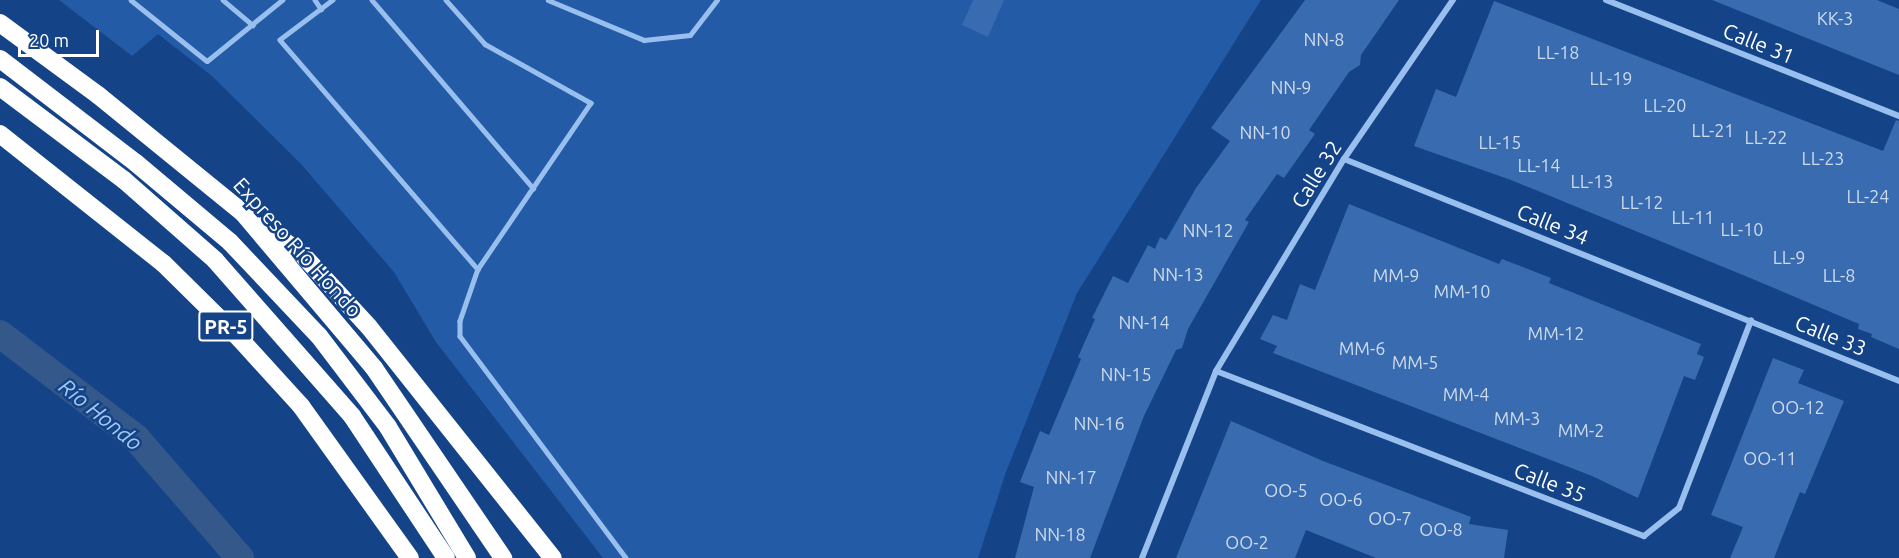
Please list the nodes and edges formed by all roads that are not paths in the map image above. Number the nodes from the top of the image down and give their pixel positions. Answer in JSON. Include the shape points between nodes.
{"nodes":[{"id":1,"x":131,"y":0,"type":"edge"},
{"id":2,"x":223,"y":0,"type":"edge"},
{"id":3,"x":282,"y":0,"type":"edge"},
{"id":4,"x":315,"y":0,"type":"edge"},
{"id":5,"x":333,"y":0,"type":"edge"},
{"id":6,"x":372,"y":0,"type":"edge"},
{"id":7,"x":446,"y":0,"type":"edge"},
{"id":8,"x":548,"y":0,"type":"edge"},
{"id":9,"x":717,"y":0,"type":"edge"},
{"id":10,"x":1453,"y":0,"type":"edge"},
{"id":11,"x":1606,"y":0,"type":"edge"},
{"id":12,"x":321,"y":9,"type":"junction"},
{"id":13,"x":0,"y":23,"type":"edge"},
{"id":14,"x":253,"y":25,"type":"junction"},
{"id":15,"x":0,"y":59,"type":"edge"},
{"id":16,"x":0,"y":87,"type":"edge"},
{"id":17,"x":1899,"y":116,"type":"edge"},
{"id":18,"x":0,"y":134,"type":"edge"},
{"id":19,"x":1344,"y":159,"type":"junction"},
{"id":20,"x":533,"y":188,"type":"junction"},
{"id":21,"x":243,"y":213,"type":"junction"},
{"id":22,"x":478,"y":269,"type":"junction"},
{"id":23,"x":1751,"y":320,"type":"junction"},
{"id":24,"x":1216,"y":371,"type":"junction"},
{"id":25,"x":1899,"y":381,"type":"edge"},
{"id":26,"x":410,"y":558,"type":"edge"},
{"id":27,"x":446,"y":558,"type":"edge"},
{"id":28,"x":467,"y":558,"type":"edge"},
{"id":29,"x":503,"y":558,"type":"edge"},
{"id":30,"x":553,"y":558,"type":"edge"},
{"id":31,"x":626,"y":558,"type":"edge"},
{"id":32,"x":1142,"y":558,"type":"edge"}],
"edges":[{"from":1,"to":14,"type":"lane","via":[[207,62]]},
{"from":2,"to":14,"type":"lane"},
{"from":3,"to":14,"type":"lane"},
{"from":4,"to":12,"type":"lane"},
{"from":5,"to":12,"type":"lane"},
{"from":6,"to":20,"type":"lane"},
{"from":7,"to":20,"type":"lane","via":[[485,44],[591,103]]},
{"from":8,"to":9,"type":"lane","via":[[644,40],[690,35]]},
{"from":10,"to":19,"type":"street","name":"Calle 32"},
{"from":11,"to":17,"type":"street","name":"Calle 31"},
{"from":12,"to":22,"type":"lane","via":[[280,40]]},
{"from":13,"to":21,"type":"highway","name":"Expreso Río Hondo","via":[[98,95]]},
{"from":15,"to":28,"type":"highway","via":[[136,163],[230,242],[319,336],[388,427]]},
{"from":16,"to":27,"type":"highway","via":[[124,180],[214,260],[352,417]]},
{"from":18,"to":26,"type":"highway","number":"PR-5","via":[[163,263],[240,339],[301,406]]},
{"from":19,"to":23,"type":"street","name":"Calle 34"},
{"from":19,"to":24,"type":"street","name":"Calle 32"},
{"from":20,"to":22,"type":"lane"},
{"from":21,"to":29,"type":"highway","name":"Expreso Río Hondo","via":[[374,368]]},
{"from":21,"to":30,"type":"highway","via":[[301,253],[336,288]]},
{"from":22,"to":31,"type":"lane","via":[[460,321],[460,336]]},
{"from":23,"to":24,"type":"street","name":"Calle 35","via":[[1679,508],[1644,536]]},
{"from":23,"to":25,"type":"street","name":"Calle 33"},
{"from":24,"to":32,"type":"street","name":"Calle 32"}]}
